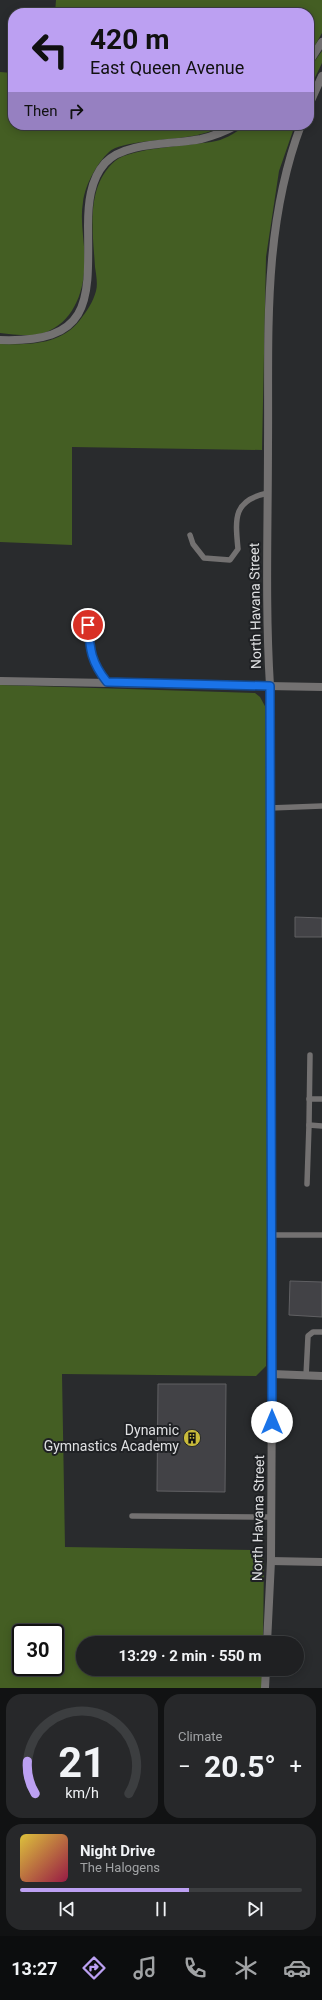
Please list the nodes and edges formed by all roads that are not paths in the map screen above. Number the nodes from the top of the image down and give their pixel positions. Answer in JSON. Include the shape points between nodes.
{"nodes":[{"id":1,"x":322,"y":42,"type":"edge"},
{"id":2,"x":314,"y":54,"type":"edge"},
{"id":3,"x":322,"y":76,"type":"edge"},
{"id":4,"x":314,"y":94,"type":"edge"},
{"id":5,"x":224,"y":130,"type":"edge"},
{"id":6,"x":300,"y":130,"type":"edge"},
{"id":7,"x":0,"y":340,"type":"edge"},
{"id":8,"x":268,"y":493,"type":"junction"},
{"id":9,"x":190,"y":536,"type":"dead end"},
{"id":10,"x":88,"y":625,"type":"dead end"},
{"id":11,"x":1,"y":681,"type":"dead end"},
{"id":12,"x":107,"y":682,"type":"junction"},
{"id":13,"x":270,"y":686,"type":"junction"},
{"id":14,"x":322,"y":687,"type":"edge"},
{"id":15,"x":322,"y":806,"type":"edge"},
{"id":16,"x":270,"y":808,"type":"junction"},
{"id":17,"x":310,"y":1055,"type":"dead end"},
{"id":18,"x":309,"y":1099,"type":"junction"},
{"id":19,"x":322,"y":1099,"type":"edge"},
{"id":20,"x":309,"y":1125,"type":"junction"},
{"id":21,"x":322,"y":1126,"type":"edge"},
{"id":22,"x":307,"y":1184,"type":"dead end"},
{"id":23,"x":272,"y":1235,"type":"junction"},
{"id":24,"x":322,"y":1235,"type":"edge"},
{"id":25,"x":322,"y":1332,"type":"edge"},
{"id":26,"x":272,"y":1374,"type":"junction"},
{"id":27,"x":306,"y":1376,"type":"junction"},
{"id":28,"x":322,"y":1376,"type":"edge"},
{"id":29,"x":132,"y":1516,"type":"dead end"},
{"id":30,"x":271,"y":1516,"type":"junction"},
{"id":31,"x":271,"y":1561,"type":"junction"},
{"id":32,"x":322,"y":1562,"type":"edge"},
{"id":33,"x":267,"y":1636,"type":"edge"},
{"id":34,"x":266,"y":1676,"type":"edge"},
{"id":35,"x":266,"y":1688,"type":"edge"}],
"edges":[{"from":1,"to":2,"type":"street"},
{"from":3,"to":4,"type":"street"},
{"from":5,"to":7,"type":"street","via":[[202,138],[127,150],[105,163],[94,181],[91,193],[88,215],[87,291],[80,311],[70,324],[58,333],[22,340]]},
{"from":6,"to":8,"type":"street","name":"North Havana Street","via":[[280,198],[271,254],[268,314]]},
{"from":8,"to":9,"type":"lane","via":[[253,496],[242,505],[238,513],[236,532],[238,549],[230,560],[204,558]]},
{"from":8,"to":13,"type":"street","name":"North Havana Street","via":[[267,616]]},
{"from":10,"to":12,"type":"lane","via":[[91,654],[96,669]]},
{"from":11,"to":12,"type":"street"},
{"from":12,"to":13,"type":"street"},
{"from":13,"to":14,"type":"street"},
{"from":13,"to":16,"type":"street","name":"North Havana Street"},
{"from":15,"to":16,"type":"lane"},
{"from":16,"to":23,"type":"street","name":"North Havana Street"},
{"from":17,"to":18,"type":"lane"},
{"from":18,"to":19,"type":"lane"},
{"from":18,"to":20,"type":"lane"},
{"from":20,"to":21,"type":"lane"},
{"from":20,"to":22,"type":"lane"},
{"from":23,"to":24,"type":"lane"},
{"from":23,"to":26,"type":"street","name":"North Havana Street"},
{"from":25,"to":27,"type":"lane","via":[[313,1332],[308,1336]]},
{"from":26,"to":27,"type":"street"},
{"from":26,"to":30,"type":"street","name":"North Havana Street"},
{"from":27,"to":28,"type":"street"},
{"from":29,"to":30,"type":"lane"},
{"from":30,"to":31,"type":"street","name":"North Havana Street"},
{"from":31,"to":32,"type":"street"},
{"from":31,"to":33,"type":"street","name":"North Havana Street"},
{"from":34,"to":35,"type":"street"}]}
